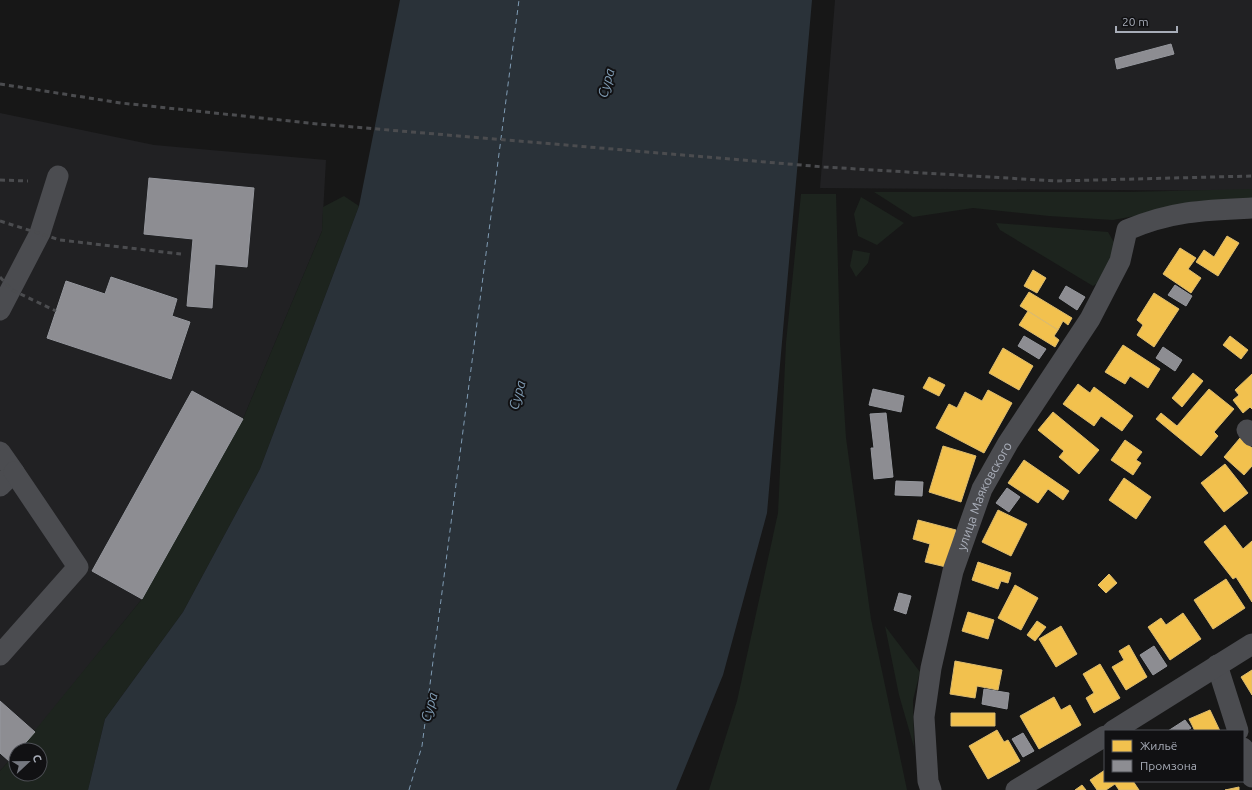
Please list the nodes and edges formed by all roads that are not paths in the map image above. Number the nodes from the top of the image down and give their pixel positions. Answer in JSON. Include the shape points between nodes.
{"nodes":[{"id":1,"x":58,"y":176,"type":"dead end"},
{"id":2,"x":1252,"y":208,"type":"edge"},
{"id":3,"x":0,"y":310,"type":"edge"},
{"id":4,"x":0,"y":452,"type":"edge"},
{"id":5,"x":7,"y":479,"type":"edge"},
{"id":6,"x":1252,"y":644,"type":"edge"},
{"id":7,"x":0,"y":655,"type":"edge"},
{"id":8,"x":1217,"y":665,"type":"junction"},
{"id":9,"x":1115,"y":730,"type":"edge"},
{"id":10,"x":1238,"y":730,"type":"edge"},
{"id":11,"x":1104,"y":737,"type":"edge"},
{"id":12,"x":1244,"y":751,"type":"edge"},
{"id":13,"x":1252,"y":777,"type":"edge"},
{"id":14,"x":931,"y":790,"type":"edge"},
{"id":15,"x":1016,"y":790,"type":"edge"}],
"edges":[{"from":1,"to":3,"type":"street","via":[[40,233]]},
{"from":2,"to":14,"type":"street","name":"улица Маяковского","via":[[1174,214],[1127,230],[1120,262],[1100,302],[1008,443],[982,489],[953,571],[931,668],[924,717],[928,781]]},
{"from":4,"to":5,"type":"street"},
{"from":5,"to":7,"type":"street","via":[[78,567]]},
{"from":6,"to":8,"type":"street"},
{"from":8,"to":9,"type":"street"},
{"from":8,"to":10,"type":"street"},
{"from":11,"to":15,"type":"street"},
{"from":12,"to":13,"type":"street"}]}
